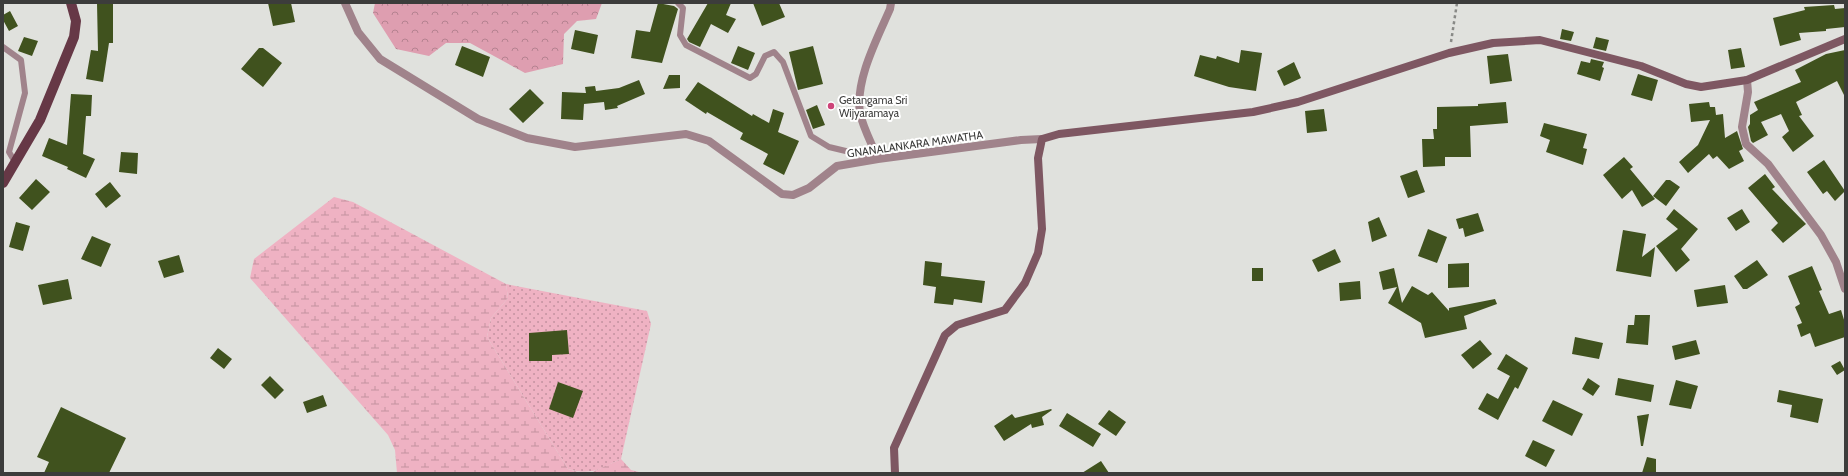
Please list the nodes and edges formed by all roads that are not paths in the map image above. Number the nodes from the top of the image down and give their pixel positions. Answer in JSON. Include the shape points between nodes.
{"nodes":[{"id":1,"x":71,"y":3,"type":"edge"},
{"id":2,"x":345,"y":3,"type":"edge"},
{"id":3,"x":678,"y":3,"type":"edge"},
{"id":4,"x":891,"y":3,"type":"edge"},
{"id":5,"x":1845,"y":39,"type":"edge"},
{"id":6,"x":3,"y":47,"type":"edge"},
{"id":7,"x":1747,"y":80,"type":"junction"},
{"id":8,"x":1042,"y":139,"type":"junction"},
{"id":9,"x":878,"y":159,"type":"junction"},
{"id":10,"x":16,"y":162,"type":"junction"},
{"id":11,"x":3,"y":183,"type":"edge"},
{"id":12,"x":1845,"y":289,"type":"edge"},
{"id":13,"x":895,"y":473,"type":"edge"}],
"edges":[{"from":1,"to":10,"type":"main road","via":[[76,21],[74,37],[40,120]]},
{"from":2,"to":9,"type":"street","name":"GNANALANKARA MAWATHA","via":[[358,32],[380,59],[478,118],[527,138],[575,146],[686,134],[709,141],[782,194],[793,195],[809,188],[837,166]]},
{"from":3,"to":9,"type":"lane","via":[[683,8],[680,35],[686,45],[750,78],[756,74],[765,56],[774,52],[783,62],[811,136],[829,147]]},
{"from":4,"to":9,"type":"street","via":[[869,58],[860,90],[860,112]]},
{"from":5,"to":7,"type":"street"},
{"from":6,"to":10,"type":"lane","via":[[21,60],[25,93],[9,152]]},
{"from":7,"to":8,"type":"street","via":[[1701,87],[1641,66],[1540,40],[1493,43],[1449,53],[1298,102],[1253,112],[1060,134]]},
{"from":7,"to":12,"type":"street","via":[[1748,92],[1742,127],[1746,144],[1768,164],[1821,235],[1836,262]]},
{"from":8,"to":9,"type":"street","name":"GNANALANKARA MAWATHA"},
{"from":8,"to":13,"type":"street","via":[[1038,158],[1042,229],[1038,253],[1025,283],[1004,310],[957,325],[945,336],[894,448]]},
{"from":10,"to":11,"type":"main road"}]}
